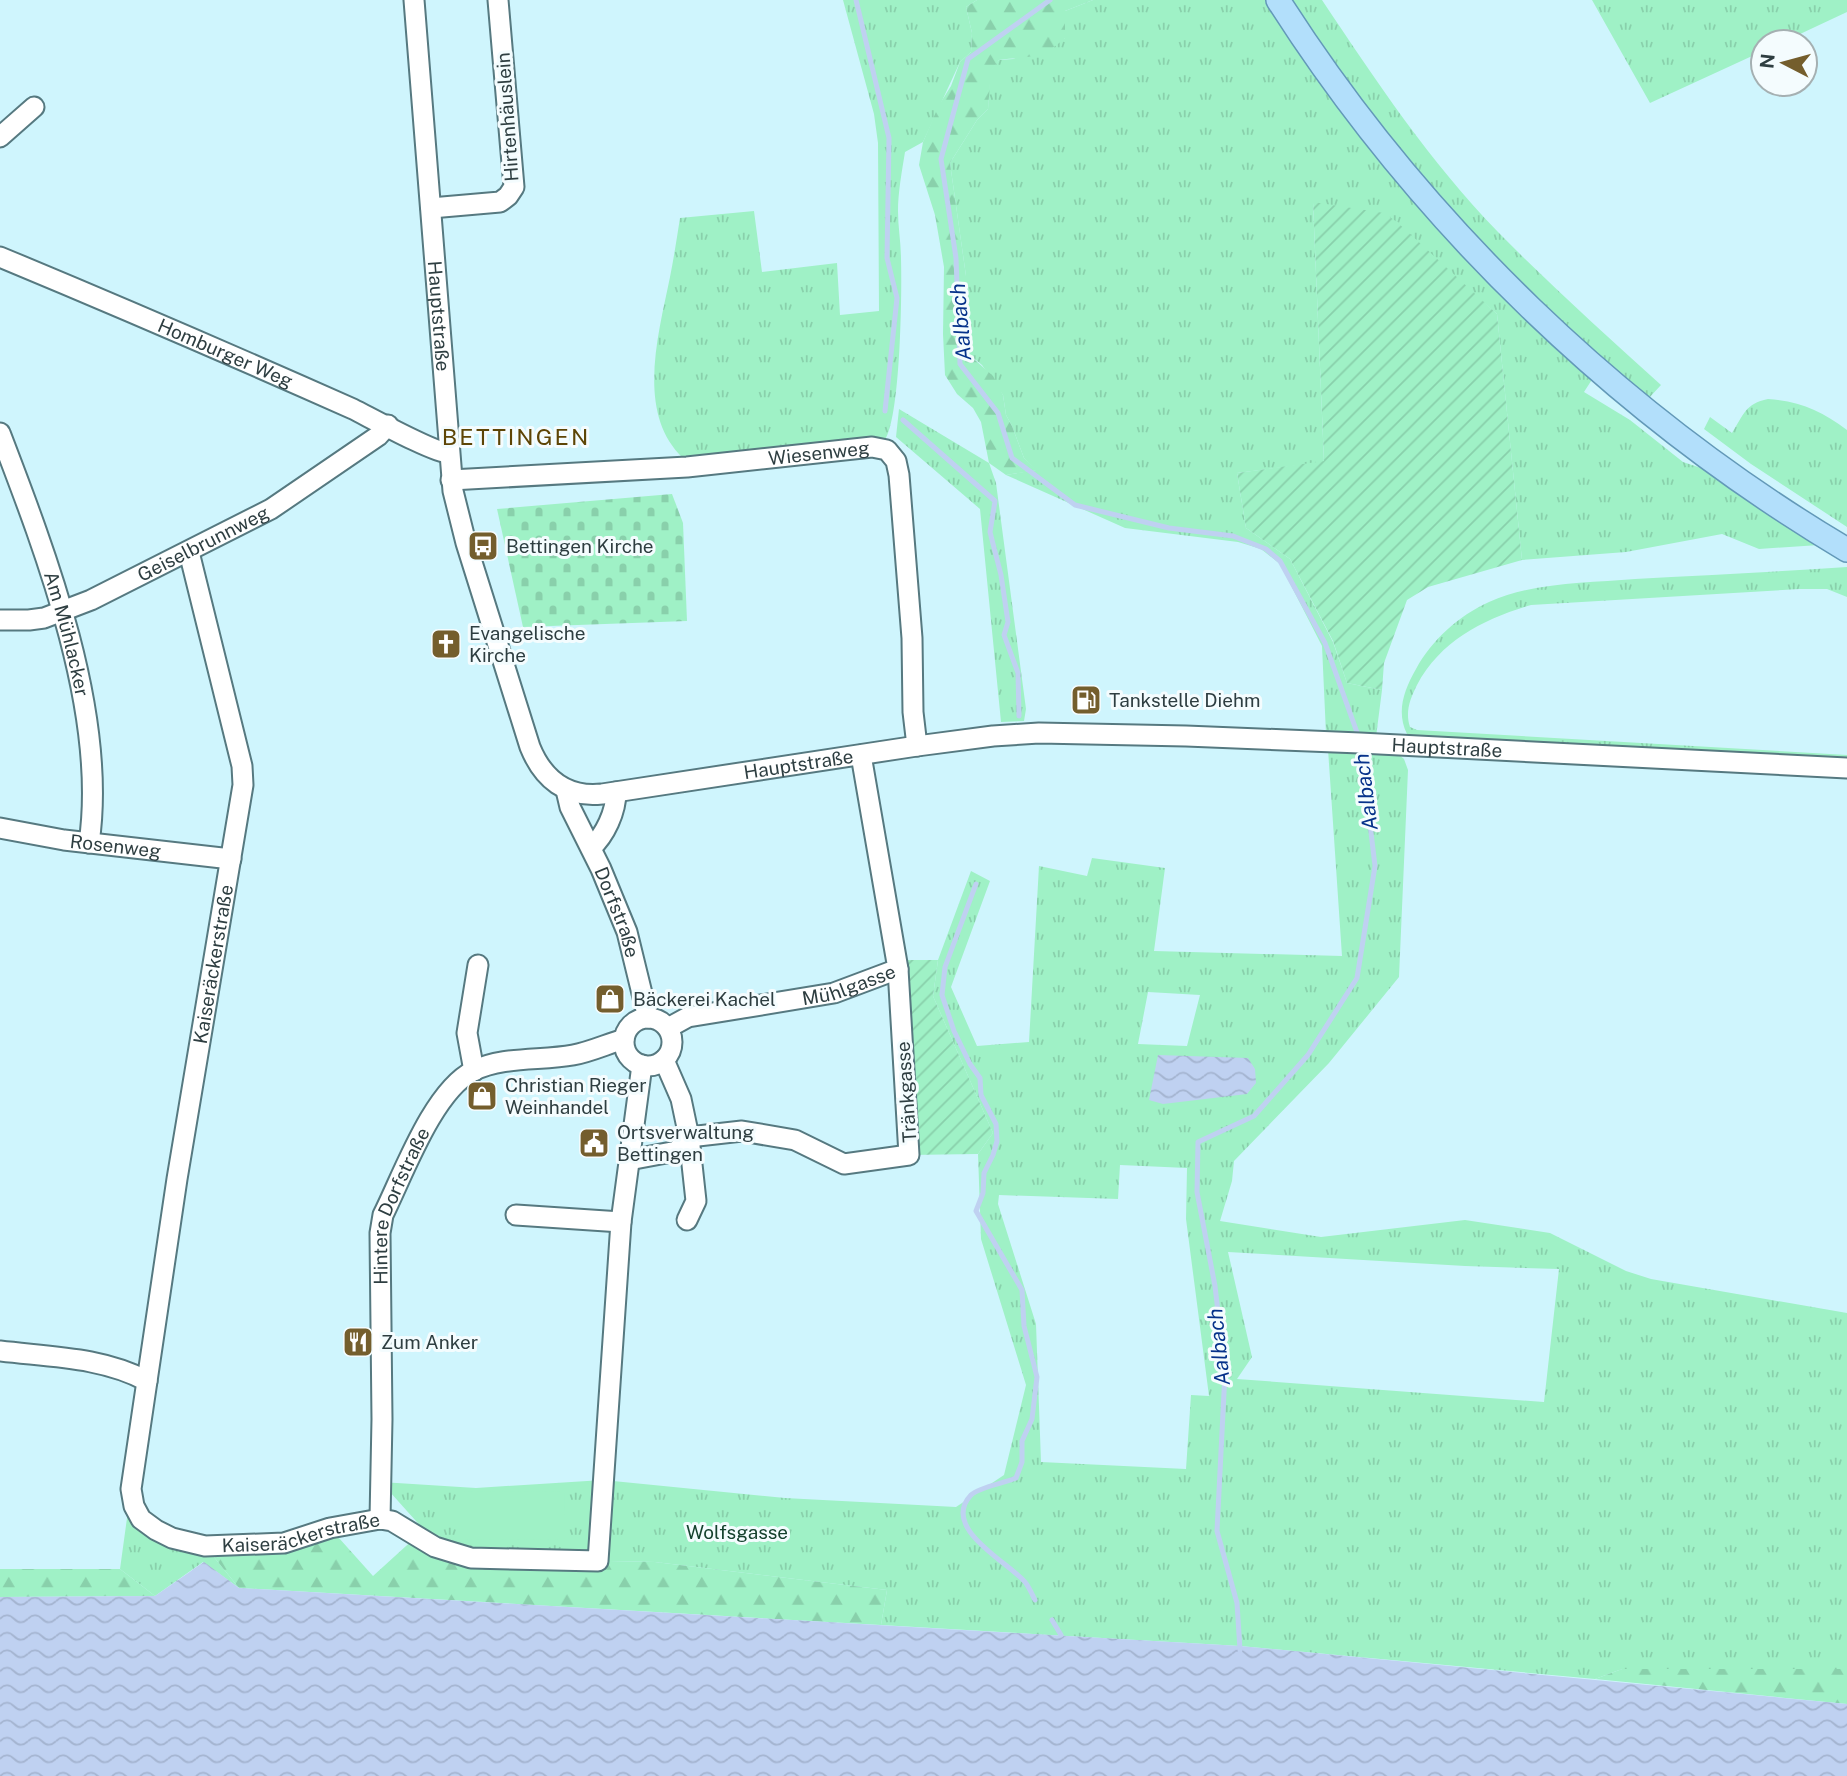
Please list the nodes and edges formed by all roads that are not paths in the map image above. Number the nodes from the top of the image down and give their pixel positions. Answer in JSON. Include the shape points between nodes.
{"nodes":[{"id":1,"x":414,"y":0,"type":"edge"},
{"id":2,"x":498,"y":0,"type":"edge"},
{"id":3,"x":1278,"y":0,"type":"edge"},
{"id":4,"x":34,"y":107,"type":"dead end"},
{"id":5,"x":0,"y":137,"type":"edge"},
{"id":6,"x":431,"y":208,"type":"junction"},
{"id":7,"x":0,"y":257,"type":"edge"},
{"id":8,"x":388,"y":425,"type":"junction"},
{"id":9,"x":0,"y":433,"type":"edge"},
{"id":10,"x":449,"y":453,"type":"junction"},
{"id":11,"x":451,"y":481,"type":"junction"},
{"id":12,"x":1847,"y":550,"type":"edge"},
{"id":13,"x":189,"y":552,"type":"junction"},
{"id":14,"x":61,"y":612,"type":"junction"},
{"id":15,"x":0,"y":620,"type":"edge"},
{"id":16,"x":917,"y":746,"type":"junction"},
{"id":17,"x":861,"y":755,"type":"junction"},
{"id":18,"x":1847,"y":768,"type":"edge"},
{"id":19,"x":566,"y":790,"type":"junction"},
{"id":20,"x":616,"y":792,"type":"junction"},
{"id":21,"x":0,"y":828,"type":"edge"},
{"id":22,"x":89,"y":843,"type":"junction"},
{"id":23,"x":591,"y":848,"type":"junction"},
{"id":24,"x":231,"y":859,"type":"junction"},
{"id":25,"x":478,"y":965,"type":"dead end"},
{"id":26,"x":898,"y":969,"type":"junction"},
{"id":27,"x":648,"y":1017,"type":"junction"},
{"id":28,"x":668,"y":1028,"type":"junction"},
{"id":29,"x":624,"y":1039,"type":"junction"},
{"id":30,"x":664,"y":1060,"type":"junction"},
{"id":31,"x":642,"y":1065,"type":"junction"},
{"id":32,"x":474,"y":1071,"type":"junction"},
{"id":33,"x":689,"y":1137,"type":"junction"},
{"id":34,"x":629,"y":1160,"type":"junction"},
{"id":35,"x":516,"y":1215,"type":"dead end"},
{"id":36,"x":687,"y":1220,"type":"dead end"},
{"id":37,"x":621,"y":1222,"type":"junction"},
{"id":38,"x":0,"y":1351,"type":"edge"},
{"id":39,"x":147,"y":1381,"type":"junction"},
{"id":40,"x":380,"y":1519,"type":"junction"}],
"edges":[{"from":1,"to":6,"type":"street","name":"Hauptstraße"},
{"from":2,"to":6,"type":"street","name":"Hirtenhäuslein","via":[[514,187],[499,202]]},
{"from":3,"to":12,"type":"main road","via":[[1391,155],[1448,224],[1529,307],[1656,417],[1766,498]]},
{"from":4,"to":5,"type":"street"},
{"from":6,"to":10,"type":"street","name":"Hauptstraße"},
{"from":7,"to":8,"type":"street","name":"Homburger Weg"},
{"from":8,"to":10,"type":"street","name":"Homburger Weg"},
{"from":8,"to":13,"type":"street","name":"Geiselbrunnweg","via":[[271,509]]},
{"from":9,"to":14,"type":"street","name":"Am Mühlacker"},
{"from":10,"to":11,"type":"street","name":"Hauptstraße"},
{"from":11,"to":16,"type":"street","name":"Wiesenweg","via":[[687,467],[872,447],[887,450],[898,468]]},
{"from":11,"to":19,"type":"street","name":"Hauptstraße","via":[[530,747],[544,773]]},
{"from":13,"to":14,"type":"street","name":"Geiselbrunnweg"},
{"from":13,"to":24,"type":"street","name":"Kaiseräckerstraße","via":[[244,776]]},
{"from":14,"to":15,"type":"street","name":"Geiselbrunnweg","via":[[29,620]]},
{"from":14,"to":22,"type":"street","name":"Am Mühlacker","via":[[89,744],[93,810]]},
{"from":16,"to":17,"type":"street","name":"Hauptstraße"},
{"from":16,"to":18,"type":"street","name":"Hauptstraße","via":[[1010,734],[1133,734]]},
{"from":17,"to":20,"type":"street","name":"Hauptstraße"},
{"from":17,"to":26,"type":"street","name":"Mühlgasse"},
{"from":19,"to":20,"type":"street","name":"Hauptstraße","via":[[587,795]]},
{"from":19,"to":23,"type":"street","name":"Dorfstraße"},
{"from":20,"to":23,"type":"street","name":"Dorfstraße","via":[[613,813]]},
{"from":21,"to":22,"type":"street","name":"Rosenweg"},
{"from":22,"to":24,"type":"street","name":"Rosenweg"},
{"from":23,"to":27,"type":"street","name":"Dorfstraße","via":[[627,932]]},
{"from":24,"to":39,"type":"street","name":"Kaiseräckerstraße"},
{"from":25,"to":32,"type":"street","via":[[467,1033]]},
{"from":26,"to":28,"type":"street","name":"Mühlgasse","via":[[835,993],[688,1017]]},
{"from":26,"to":33,"type":"street","name":"Tränkgasse","via":[[909,1155],[844,1164],[794,1140],[742,1131]]},
{"from":27,"to":28,"type":"street"},
{"from":27,"to":29,"type":"street","via":[[628,1028]]},
{"from":28,"to":30,"type":"street","via":[[671,1050]]},
{"from":29,"to":31,"type":"street","via":[[625,1050]]},
{"from":29,"to":32,"type":"street","name":"Hintere Dorfstraße","via":[[575,1055]]},
{"from":30,"to":31,"type":"street"},
{"from":30,"to":33,"type":"street","via":[[681,1099]]},
{"from":31,"to":34,"type":"street"},
{"from":32,"to":40,"type":"street","name":"Hintere Dorfstraße","via":[[453,1085],[434,1110],[383,1214]]},
{"from":33,"to":34,"type":"street","name":"Tränkgasse","via":[[677,1151]]},
{"from":33,"to":36,"type":"street","via":[[696,1201]]},
{"from":34,"to":37,"type":"street"},
{"from":35,"to":37,"type":"street"},
{"from":37,"to":40,"type":"street","name":"Kaiseräckerstraße","via":[[598,1561],[471,1558],[435,1547],[392,1521]]},
{"from":38,"to":39,"type":"street","via":[[102,1363]]},
{"from":39,"to":40,"type":"street","name":"Kaiseräckerstraße","via":[[131,1489],[141,1519],[156,1530],[205,1546],[284,1543]]}]}
